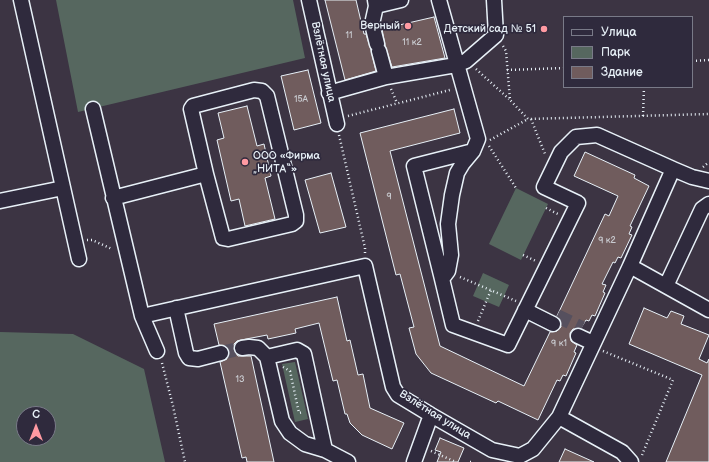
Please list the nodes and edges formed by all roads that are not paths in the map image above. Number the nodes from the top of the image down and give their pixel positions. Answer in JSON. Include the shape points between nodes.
{"nodes":[{"id":1,"x":21,"y":0,"type":"edge"},
{"id":2,"x":309,"y":0,"type":"edge"},
{"id":3,"x":401,"y":0,"type":"edge"},
{"id":4,"x":439,"y":0,"type":"edge"},
{"id":5,"x":494,"y":0,"type":"edge"},
{"id":6,"x":375,"y":3,"type":"edge"},
{"id":7,"x":461,"y":63,"type":"junction"},
{"id":8,"x":386,"y":77,"type":"junction"},
{"id":9,"x":329,"y":93,"type":"junction"},
{"id":10,"x":92,"y":109,"type":"dead end"},
{"id":11,"x":336,"y":121,"type":"road end"},
{"id":12,"x":473,"y":151,"type":"junction"},
{"id":13,"x":673,"y":169,"type":"junction"},
{"id":14,"x":206,"y":174,"type":"junction"},
{"id":15,"x":709,"y":181,"type":"edge"},
{"id":16,"x":63,"y":188,"type":"junction"},
{"id":17,"x":113,"y":198,"type":"junction"},
{"id":18,"x":0,"y":201,"type":"edge"},
{"id":19,"x":709,"y":204,"type":"edge"},
{"id":20,"x":79,"y":259,"type":"dead end"},
{"id":21,"x":630,"y":266,"type":"junction"},
{"id":22,"x":445,"y":275,"type":"junction"},
{"id":23,"x":666,"y":286,"type":"junction"},
{"id":24,"x":527,"y":306,"type":"junction"},
{"id":25,"x":176,"y":308,"type":"junction"},
{"id":26,"x":709,"y":310,"type":"edge"},
{"id":27,"x":142,"y":316,"type":"junction"},
{"id":28,"x":555,"y":320,"type":"tunnel mouth"},
{"id":29,"x":580,"y":332,"type":"tunnel mouth"},
{"id":30,"x":594,"y":341,"type":"junction"},
{"id":31,"x":242,"y":348,"type":"tunnel mouth"},
{"id":32,"x":157,"y":351,"type":"road end"},
{"id":33,"x":221,"y":353,"type":"tunnel mouth"},
{"id":34,"x":267,"y":357,"type":"junction"},
{"id":35,"x":431,"y":415,"type":"junction"},
{"id":36,"x":558,"y":417,"type":"junction"},
{"id":37,"x":325,"y":450,"type":"junction"},
{"id":38,"x":491,"y":456,"type":"edge"},
{"id":39,"x":521,"y":459,"type":"edge"},
{"id":40,"x":348,"y":462,"type":"edge"},
{"id":41,"x":414,"y":462,"type":"edge"},
{"id":42,"x":631,"y":462,"type":"edge"}],
"edges":[{"from":1,"to":16,"type":"street"},
{"from":2,"to":9,"type":"street","name":"Взлётная улица"},
{"from":3,"to":6,"type":"street"},
{"from":4,"to":7,"type":"street"},
{"from":5,"to":7,"type":"street","via":[[496,35]]},
{"from":6,"to":8,"type":"street","via":[[372,24]]},
{"from":7,"to":8,"type":"street"},
{"from":7,"to":12,"type":"street","via":[[462,87],[478,139]]},
{"from":8,"to":9,"type":"street"},
{"from":9,"to":11,"type":"street","name":"Взлётная улица"},
{"from":10,"to":17,"type":"street"},
{"from":12,"to":22,"type":"street","via":[[457,173],[448,224],[451,255]]},
{"from":12,"to":22,"type":"street","via":[[414,166]]},
{"from":13,"to":15,"type":"street"},
{"from":13,"to":21,"type":"street","name":"Взлётная улица"},
{"from":13,"to":24,"type":"street","via":[[597,135],[576,137],[561,152],[544,188],[578,203]]},
{"from":14,"to":14,"type":"street","via":[[223,238],[228,239],[296,221],[267,96],[262,91],[254,90],[193,106],[191,109]]},
{"from":14,"to":17,"type":"street"},
{"from":16,"to":18,"type":"street"},
{"from":16,"to":20,"type":"street"},
{"from":17,"to":27,"type":"street"},
{"from":19,"to":23,"type":"street","via":[[702,209]]},
{"from":21,"to":23,"type":"street"},
{"from":21,"to":30,"type":"street","name":"Взлётная улица"},
{"from":22,"to":24,"type":"street","via":[[453,325],[508,345]]},
{"from":23,"to":26,"type":"street"},
{"from":24,"to":28,"type":"street"},
{"from":25,"to":27,"type":"street"},
{"from":25,"to":33,"type":"street","via":[[189,358],[198,359]]},
{"from":25,"to":35,"type":"street","name":"Взлётная улица","via":[[365,266],[393,386],[398,394]]},
{"from":27,"to":32,"type":"street"},
{"from":29,"to":30,"type":"street"},
{"from":30,"to":36,"type":"street","name":"Взлётная улица"},
{"from":31,"to":34,"type":"street","via":[[258,348]]},
{"from":34,"to":37,"type":"street","via":[[282,421],[290,433],[305,444]]},
{"from":34,"to":37,"type":"street","via":[[297,350],[304,354]]},
{"from":35,"to":38,"type":"street","name":"Взлётная улица"},
{"from":35,"to":41,"type":"street"},
{"from":36,"to":39,"type":"street","name":"Взлётная улица","via":[[533,449]]},
{"from":36,"to":42,"type":"street","via":[[622,452]]},
{"from":37,"to":40,"type":"street"},
{"from":38,"to":39,"type":"street","name":"Взлётная улица"}]}
